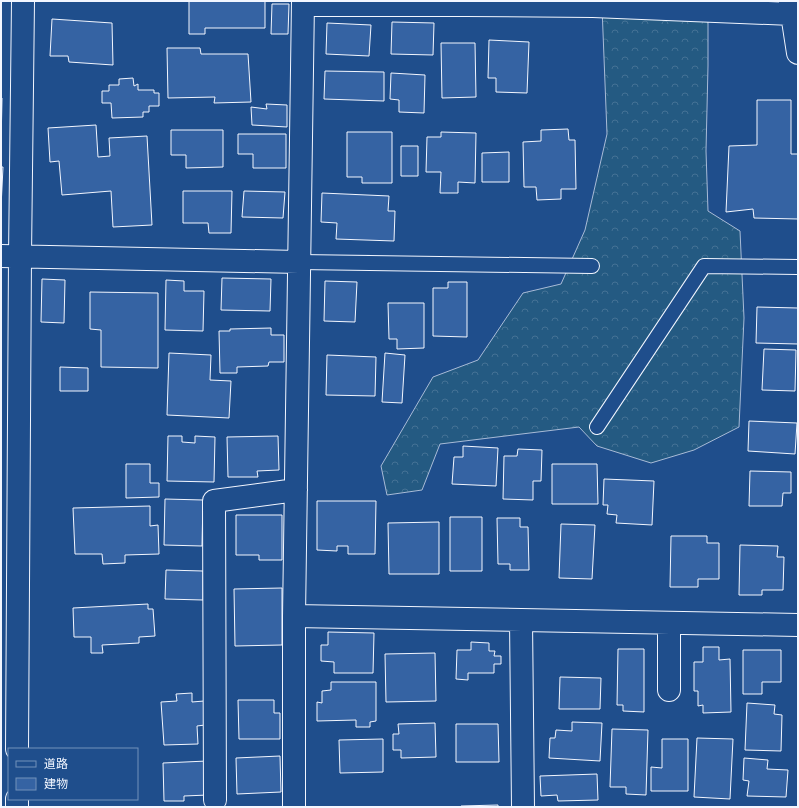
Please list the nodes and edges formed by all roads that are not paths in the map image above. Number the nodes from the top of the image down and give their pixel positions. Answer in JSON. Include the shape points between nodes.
{"nodes":[{"id":1,"x":23,"y":1,"type":"edge"},
{"id":2,"x":303,"y":3,"type":"edge"},
{"id":3,"x":791,"y":8,"type":"edge"},
{"id":4,"x":798,"y":53,"type":"edge"},
{"id":5,"x":10,"y":256,"type":"edge"},
{"id":6,"x":299,"y":262,"type":"junction"},
{"id":7,"x":592,"y":266,"type":"dead end"},
{"id":8,"x":798,"y":267,"type":"edge"},
{"id":9,"x":597,"y":427,"type":"dead end"},
{"id":10,"x":296,"y":490,"type":"junction"},
{"id":11,"x":294,"y":616,"type":"junction"},
{"id":12,"x":521,"y":620,"type":"junction"},
{"id":13,"x":669,"y":623,"type":"junction"},
{"id":14,"x":798,"y":625,"type":"edge"},
{"id":15,"x":669,"y":690,"type":"dead end"},
{"id":16,"x":17,"y":748,"type":"edge"},
{"id":17,"x":215,"y":800,"type":"dead end"},
{"id":18,"x":294,"y":807,"type":"edge"},
{"id":19,"x":524,"y":807,"type":"edge"}],
"edges":[{"from":1,"to":5,"type":"street"},
{"from":2,"to":3,"type":"street"},
{"from":2,"to":6,"type":"street"},
{"from":3,"to":4,"type":"street"},
{"from":5,"to":6,"type":"street"},
{"from":5,"to":16,"type":"street"},
{"from":6,"to":7,"type":"lane"},
{"from":6,"to":10,"type":"street"},
{"from":8,"to":9,"type":"lane","via":[[704,266]]},
{"from":10,"to":11,"type":"street"},
{"from":10,"to":17,"type":"street","via":[[214,501]]},
{"from":11,"to":12,"type":"street"},
{"from":11,"to":18,"type":"street"},
{"from":12,"to":13,"type":"street"},
{"from":12,"to":19,"type":"street"},
{"from":13,"to":14,"type":"street"},
{"from":13,"to":15,"type":"street"}]}
